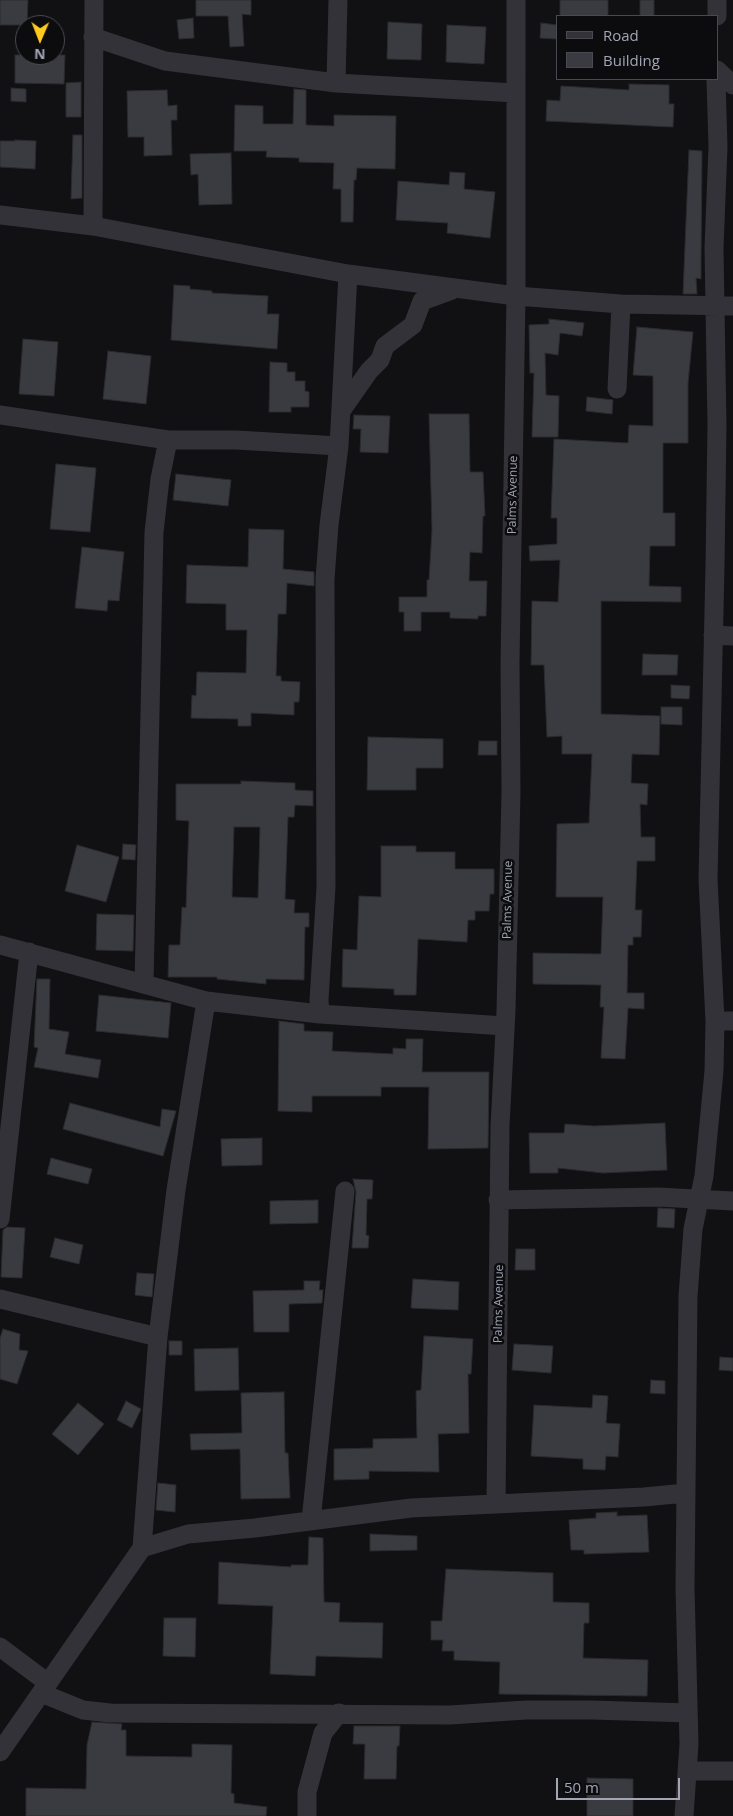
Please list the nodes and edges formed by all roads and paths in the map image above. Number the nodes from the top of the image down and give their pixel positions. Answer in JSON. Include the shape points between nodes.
{"nodes":[{"id":1,"x":94,"y":0,"type":"edge"},
{"id":2,"x":338,"y":0,"type":"edge"},
{"id":3,"x":516,"y":0,"type":"edge"},
{"id":4,"x":717,"y":0,"type":"edge"},
{"id":5,"x":717,"y":15,"type":"edge"},
{"id":6,"x":94,"y":36,"type":"junction"},
{"id":7,"x":718,"y":71,"type":"edge"},
{"id":8,"x":716,"y":80,"type":"edge"},
{"id":9,"x":336,"y":82,"type":"junction"},
{"id":10,"x":733,"y":85,"type":"edge"},
{"id":11,"x":516,"y":93,"type":"junction"},
{"id":12,"x":725,"y":143,"type":"edge"},
{"id":13,"x":0,"y":215,"type":"edge"},
{"id":14,"x":94,"y":226,"type":"junction"},
{"id":15,"x":348,"y":274,"type":"junction"},
{"id":16,"x":456,"y":288,"type":"junction"},
{"id":17,"x":516,"y":296,"type":"junction"},
{"id":18,"x":622,"y":304,"type":"junction"},
{"id":19,"x":733,"y":306,"type":"edge"},
{"id":20,"x":714,"y":307,"type":"junction"},
{"id":21,"x":617,"y":390,"type":"dead end"},
{"id":22,"x":341,"y":412,"type":"junction"},
{"id":23,"x":0,"y":415,"type":"edge"},
{"id":24,"x":168,"y":440,"type":"junction"},
{"id":25,"x":339,"y":446,"type":"junction"},
{"id":26,"x":713,"y":635,"type":"junction"},
{"id":27,"x":733,"y":636,"type":"edge"},
{"id":28,"x":0,"y":945,"type":"edge"},
{"id":29,"x":29,"y":952,"type":"junction"},
{"id":30,"x":144,"y":983,"type":"junction"},
{"id":31,"x":206,"y":1001,"type":"junction"},
{"id":32,"x":320,"y":1014,"type":"junction"},
{"id":33,"x":724,"y":1021,"type":"edge"},
{"id":34,"x":505,"y":1026,"type":"junction"},
{"id":35,"x":345,"y":1191,"type":"dead end"},
{"id":36,"x":700,"y":1198,"type":"junction"},
{"id":37,"x":498,"y":1200,"type":"junction"},
{"id":38,"x":733,"y":1201,"type":"edge"},
{"id":39,"x":0,"y":1219,"type":"edge"},
{"id":40,"x":0,"y":1299,"type":"edge"},
{"id":41,"x":158,"y":1337,"type":"junction"},
{"id":42,"x":686,"y":1492,"type":"junction"},
{"id":43,"x":496,"y":1503,"type":"junction"},
{"id":44,"x":311,"y":1521,"type":"junction"},
{"id":45,"x":142,"y":1548,"type":"junction"},
{"id":46,"x":0,"y":1647,"type":"edge"},
{"id":47,"x":44,"y":1688,"type":"junction"},
{"id":48,"x":688,"y":1713,"type":"junction"},
{"id":49,"x":340,"y":1714,"type":"junction"},
{"id":50,"x":0,"y":1752,"type":"edge"},
{"id":51,"x":687,"y":1771,"type":"junction"},
{"id":52,"x":733,"y":1771,"type":"edge"},
{"id":53,"x":307,"y":1816,"type":"edge"},
{"id":54,"x":684,"y":1816,"type":"edge"}],
"edges":[{"from":1,"to":6,"type":"street"},
{"from":2,"to":9,"type":"street"},
{"from":3,"to":11,"type":"street","name":"Palms Avenue"},
{"from":4,"to":5,"type":"street"},
{"from":6,"to":9,"type":"street","via":[[165,61]]},
{"from":6,"to":14,"type":"street"},
{"from":7,"to":10,"type":"street"},
{"from":8,"to":12,"type":"street"},
{"from":9,"to":11,"type":"street"},
{"from":11,"to":17,"type":"street","name":"Palms Avenue"},
{"from":12,"to":20,"type":"street","via":[[714,248]]},
{"from":13,"to":14,"type":"street"},
{"from":14,"to":15,"type":"street"},
{"from":15,"to":16,"type":"street"},
{"from":15,"to":22,"type":"street"},
{"from":16,"to":17,"type":"street"},
{"from":16,"to":22,"type":"street","via":[[422,301],[413,325],[385,346],[380,360]]},
{"from":17,"to":18,"type":"street"},
{"from":17,"to":34,"type":"street","name":"Palms Avenue"},
{"from":18,"to":20,"type":"street"},
{"from":18,"to":21,"type":"street"},
{"from":19,"to":20,"type":"street"},
{"from":20,"to":26,"type":"street","via":[[717,425]]},
{"from":22,"to":25,"type":"street"},
{"from":23,"to":24,"type":"street"},
{"from":24,"to":25,"type":"street"},
{"from":24,"to":30,"type":"street","via":[[154,532]]},
{"from":25,"to":32,"type":"street","via":[[325,579],[326,887]]},
{"from":26,"to":27,"type":"street"},
{"from":26,"to":33,"type":"street","via":[[708,879]]},
{"from":28,"to":29,"type":"street"},
{"from":29,"to":30,"type":"street"},
{"from":29,"to":39,"type":"street"},
{"from":30,"to":31,"type":"street"},
{"from":31,"to":32,"type":"street"},
{"from":31,"to":41,"type":"street","via":[[176,1190]]},
{"from":32,"to":34,"type":"street"},
{"from":33,"to":36,"type":"street","via":[[714,1071]]},
{"from":34,"to":37,"type":"street","name":"Palms Avenue"},
{"from":35,"to":44,"type":"street"},
{"from":36,"to":37,"type":"street"},
{"from":36,"to":38,"type":"street"},
{"from":36,"to":42,"type":"street","via":[[693,1229],[688,1296]]},
{"from":37,"to":43,"type":"street","name":"Palms Avenue"},
{"from":40,"to":41,"type":"street"},
{"from":41,"to":45,"type":"street"},
{"from":42,"to":43,"type":"street","via":[[644,1497]]},
{"from":42,"to":48,"type":"street"},
{"from":43,"to":44,"type":"street","via":[[411,1508]]},
{"from":44,"to":45,"type":"street","via":[[188,1534]]},
{"from":45,"to":47,"type":"street"},
{"from":46,"to":47,"type":"street"},
{"from":47,"to":49,"type":"street","via":[[83,1710],[110,1713]]},
{"from":47,"to":50,"type":"street"},
{"from":48,"to":49,"type":"street","via":[[526,1710],[450,1715]]},
{"from":48,"to":51,"type":"street"},
{"from":49,"to":53,"type":"street","via":[[323,1733],[307,1792]]},
{"from":51,"to":52,"type":"street"},
{"from":51,"to":54,"type":"street"}]}
